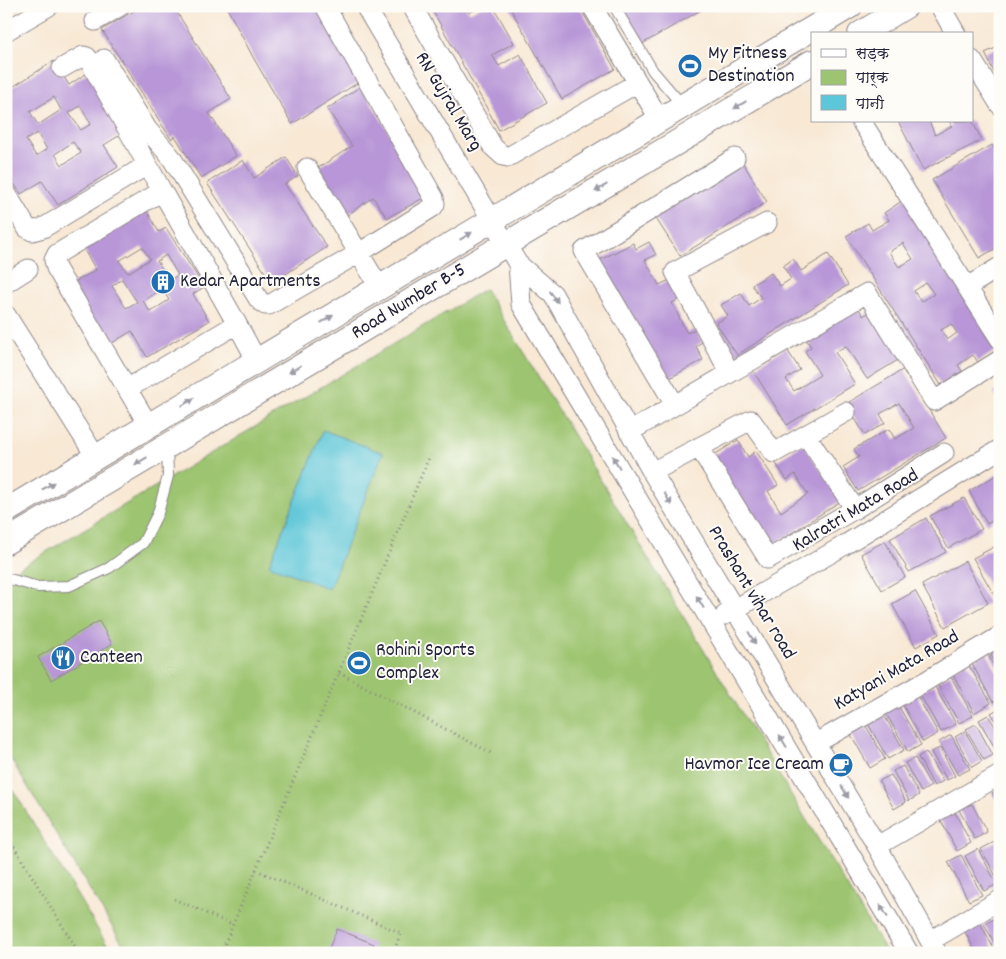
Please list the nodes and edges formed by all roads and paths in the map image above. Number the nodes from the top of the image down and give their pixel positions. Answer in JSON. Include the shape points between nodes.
{"nodes":[{"id":1,"x":49,"y":6,"type":"edge"},
{"id":2,"x":120,"y":6,"type":"edge"},
{"id":3,"x":325,"y":6,"type":"edge"},
{"id":4,"x":365,"y":6,"type":"edge"},
{"id":5,"x":412,"y":6,"type":"edge"},
{"id":6,"x":592,"y":6,"type":"edge"},
{"id":7,"x":614,"y":6,"type":"edge"},
{"id":8,"x":850,"y":6,"type":"edge"},
{"id":9,"x":940,"y":6,"type":"edge"},
{"id":10,"x":902,"y":7,"type":"edge"},
{"id":11,"x":95,"y":21,"type":"dead end"},
{"id":12,"x":6,"y":31,"type":"edge"},
{"id":13,"x":863,"y":32,"type":"edge"},
{"id":14,"x":955,"y":32,"type":"edge"},
{"id":15,"x":104,"y":60,"type":"dead end"},
{"id":16,"x":811,"y":63,"type":"edge"},
{"id":17,"x":974,"y":63,"type":"edge"},
{"id":18,"x":62,"y":68,"type":"dead end"},
{"id":19,"x":637,"y":83,"type":"junction"},
{"id":20,"x":1000,"y":105,"type":"edge"},
{"id":21,"x":683,"y":106,"type":"junction"},
{"id":22,"x":660,"y":120,"type":"junction"},
{"id":23,"x":861,"y":122,"type":"edge"},
{"id":24,"x":735,"y":158,"type":"dead end"},
{"id":25,"x":147,"y":165,"type":"junction"},
{"id":26,"x":307,"y":168,"type":"dead end"},
{"id":27,"x":162,"y":191,"type":"junction"},
{"id":28,"x":6,"y":194,"type":"edge"},
{"id":29,"x":492,"y":220,"type":"junction"},
{"id":30,"x":766,"y":223,"type":"dead end"},
{"id":31,"x":359,"y":253,"type":"junction"},
{"id":32,"x":512,"y":254,"type":"junction"},
{"id":33,"x":28,"y":268,"type":"dead end"},
{"id":34,"x":1000,"y":268,"type":"edge"},
{"id":35,"x":6,"y":283,"type":"edge"},
{"id":36,"x":967,"y":287,"type":"junction"},
{"id":37,"x":380,"y":288,"type":"junction"},
{"id":38,"x":6,"y":315,"type":"edge"},
{"id":39,"x":238,"y":324,"type":"junction"},
{"id":40,"x":1000,"y":338,"type":"edge"},
{"id":41,"x":1000,"y":360,"type":"edge"},
{"id":42,"x":257,"y":361,"type":"junction"},
{"id":43,"x":730,"y":373,"type":"junction"},
{"id":44,"x":127,"y":389,"type":"junction"},
{"id":45,"x":675,"y":405,"type":"junction"},
{"id":46,"x":846,"y":412,"type":"dead end"},
{"id":47,"x":149,"y":426,"type":"junction"},
{"id":48,"x":630,"y":432,"type":"junction"},
{"id":49,"x":806,"y":435,"type":"junction"},
{"id":50,"x":167,"y":446,"type":"junction"},
{"id":51,"x":699,"y":448,"type":"junction"},
{"id":52,"x":1000,"y":449,"type":"edge"},
{"id":53,"x":944,"y":454,"type":"dead end"},
{"id":54,"x":430,"y":455,"type":"dead end"},
{"id":55,"x":96,"y":457,"type":"junction"},
{"id":56,"x":652,"y":472,"type":"junction"},
{"id":57,"x":855,"y":509,"type":"junction"},
{"id":58,"x":6,"y":511,"type":"edge"},
{"id":59,"x":6,"y":542,"type":"edge"},
{"id":60,"x":6,"y":578,"type":"edge"},
{"id":61,"x":734,"y":610,"type":"junction"},
{"id":62,"x":712,"y":623,"type":"junction"},
{"id":63,"x":1000,"y":636,"type":"edge"},
{"id":64,"x":340,"y":673,"type":"junction"},
{"id":65,"x":816,"y":743,"type":"junction"},
{"id":66,"x":491,"y":753,"type":"dead end"},
{"id":67,"x":1000,"y":775,"type":"edge"},
{"id":68,"x":6,"y":834,"type":"edge"},
{"id":69,"x":877,"y":846,"type":"junction"},
{"id":70,"x":256,"y":870,"type":"junction"},
{"id":71,"x":174,"y":899,"type":"dead end"},
{"id":72,"x":1000,"y":900,"type":"edge"},
{"id":73,"x":233,"y":925,"type":"junction"},
{"id":74,"x":934,"y":947,"type":"edge"},
{"id":75,"x":79,"y":953,"type":"edge"},
{"id":76,"x":221,"y":953,"type":"edge"},
{"id":77,"x":393,"y":953,"type":"edge"},
{"id":78,"x":909,"y":953,"type":"edge"}],
"edges":[{"from":1,"to":12,"type":"street"},
{"from":2,"to":11,"type":"street"},
{"from":3,"to":31,"type":"street","via":[[435,201],[434,207]]},
{"from":4,"to":29,"type":"street","name":"RN Gujral Marg"},
{"from":5,"to":19,"type":"street","via":[[493,147],[503,156],[508,157]]},
{"from":6,"to":19,"type":"street"},
{"from":7,"to":21,"type":"lane","via":[[653,70]]},
{"from":8,"to":21,"type":"street"},
{"from":9,"to":14,"type":"street"},
{"from":10,"to":13,"type":"street"},
{"from":15,"to":31,"type":"street","via":[[147,129],[171,157],[263,304],[269,305]]},
{"from":16,"to":32,"type":"street","name":"Road Number B-5","one_way":true},
{"from":17,"to":20,"type":"street"},
{"from":18,"to":25,"type":"street","via":[[83,56],[87,57]]},
{"from":19,"to":22,"type":"street"},
{"from":21,"to":22,"type":"street"},
{"from":22,"to":29,"type":"street"},
{"from":23,"to":36,"type":"street"},
{"from":24,"to":45,"type":"street","via":[[584,251]]},
{"from":25,"to":27,"type":"street"},
{"from":25,"to":28,"type":"street","via":[[43,228],[32,231]]},
{"from":26,"to":31,"type":"street"},
{"from":27,"to":39,"type":"street"},
{"from":27,"to":44,"type":"street","via":[[57,254],[54,260]]},
{"from":29,"to":32,"type":"street","name":"Prashant vihar road"},
{"from":37,"to":29,"type":"street","one_way":true},
{"from":30,"to":43,"type":"street","via":[[675,272]]},
{"from":31,"to":37,"type":"street"},
{"from":32,"to":48,"type":"street","name":"Prashant vihar road","one_way":true,"via":[[553,294]]},
{"from":32,"to":50,"type":"street","name":"Road Number B-5","one_way":true},
{"from":62,"to":32,"type":"street","name":"Prashant vihar road","one_way":true,"via":[[521,304]]},
{"from":33,"to":35,"type":"street"},
{"from":34,"to":36,"type":"street"},
{"from":36,"to":40,"type":"street"},
{"from":42,"to":37,"type":"street","one_way":true},
{"from":38,"to":55,"type":"street"},
{"from":39,"to":42,"type":"street"},
{"from":39,"to":44,"type":"street"},
{"from":41,"to":43,"type":"street","via":[[934,401],[866,293]]},
{"from":47,"to":42,"type":"street","one_way":true},
{"from":43,"to":45,"type":"street"},
{"from":44,"to":47,"type":"street"},
{"from":45,"to":48,"type":"street"},
{"from":46,"to":49,"type":"street"},
{"from":47,"to":55,"type":"street"},
{"from":48,"to":56,"type":"street","name":"Prashant vihar road"},
{"from":49,"to":51,"type":"street","via":[[774,453],[751,420]]},
{"from":49,"to":57,"type":"street"},
{"from":50,"to":59,"type":"street","name":"Road Number B-5","one_way":true},
{"from":50,"to":60,"type":"lane","via":[[168,476],[158,513],[143,544],[109,568],[69,586],[38,587]]},
{"from":51,"to":56,"type":"street"},
{"from":51,"to":57,"type":"street","via":[[768,559]]},
{"from":52,"to":61,"type":"street","name":"Kalratri Mata Road"},
{"from":53,"to":57,"type":"street"},
{"from":54,"to":64,"type":"path"},
{"from":58,"to":55,"type":"street","one_way":true},
{"from":56,"to":61,"type":"street","name":"Prashant vihar road","one_way":true},
{"from":61,"to":62,"type":"street","name":"Kalratri Mata Road"},
{"from":61,"to":65,"type":"street","name":"Prashant vihar road","one_way":true},
{"from":78,"to":62,"type":"street","name":"Prashant vihar road","one_way":true},
{"from":63,"to":65,"type":"street","name":"Katyani Mata Road"},
{"from":64,"to":66,"type":"path"},
{"from":64,"to":70,"type":"path"},
{"from":65,"to":69,"type":"street","name":"Prashant vihar road","one_way":true},
{"from":67,"to":69,"type":"street"},
{"from":68,"to":75,"type":"path"},
{"from":69,"to":74,"type":"street","name":"Prashant vihar road"},
{"from":70,"to":73,"type":"path"},
{"from":70,"to":77,"type":"path","via":[[401,933]]},
{"from":71,"to":73,"type":"path"},
{"from":72,"to":74,"type":"street"},
{"from":73,"to":76,"type":"path"}]}
